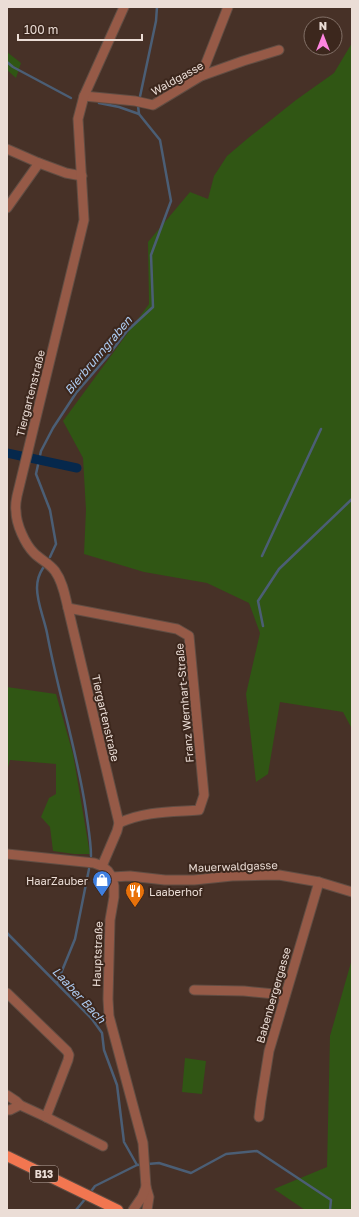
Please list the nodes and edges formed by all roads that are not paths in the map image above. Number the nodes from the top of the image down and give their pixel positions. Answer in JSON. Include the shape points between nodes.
{"nodes":[{"id":1,"x":124,"y":7,"type":"edge"},
{"id":2,"x":228,"y":7,"type":"edge"},
{"id":3,"x":279,"y":50,"type":"dead end"},
{"id":4,"x":201,"y":76,"type":"junction"},
{"id":5,"x":84,"y":96,"type":"junction"},
{"id":6,"x":7,"y":149,"type":"edge"},
{"id":7,"x":38,"y":163,"type":"junction"},
{"id":8,"x":82,"y":176,"type":"junction"},
{"id":9,"x":7,"y":208,"type":"edge"},
{"id":10,"x":68,"y":608,"type":"junction"},
{"id":11,"x":119,"y":823,"type":"junction"},
{"id":12,"x":7,"y":854,"type":"edge"},
{"id":13,"x":102,"y":866,"type":"junction"},
{"id":14,"x":112,"y":877,"type":"junction"},
{"id":15,"x":319,"y":882,"type":"junction"},
{"id":16,"x":352,"y":892,"type":"edge"},
{"id":17,"x":194,"y":990,"type":"dead end"},
{"id":18,"x":7,"y":993,"type":"edge"},
{"id":19,"x":285,"y":995,"type":"junction"},
{"id":20,"x":7,"y":1095,"type":"edge"},
{"id":21,"x":20,"y":1105,"type":"junction"},
{"id":22,"x":7,"y":1110,"type":"edge"},
{"id":23,"x":46,"y":1117,"type":"junction"},
{"id":24,"x":259,"y":1117,"type":"dead end"},
{"id":25,"x":104,"y":1146,"type":"dead end"},
{"id":26,"x":7,"y":1156,"type":"edge"},
{"id":27,"x":146,"y":1187,"type":"junction"},
{"id":28,"x":118,"y":1210,"type":"edge"},
{"id":29,"x":133,"y":1210,"type":"edge"},
{"id":30,"x":147,"y":1210,"type":"edge"}],
"edges":[{"from":1,"to":5,"type":"street","name":"Tiergartenstraße"},
{"from":2,"to":4,"type":"street"},
{"from":3,"to":4,"type":"street","name":"Waldgasse"},
{"from":4,"to":5,"type":"street","name":"Waldgasse","via":[[153,105]]},
{"from":5,"to":8,"type":"street","name":"Tiergartenstraße","via":[[78,119]]},
{"from":6,"to":7,"type":"street"},
{"from":7,"to":8,"type":"street"},
{"from":7,"to":9,"type":"street"},
{"from":8,"to":10,"type":"street","name":"Tiergartenstraße","via":[[84,220],[16,496],[19,527],[34,553],[56,572]]},
{"from":10,"to":11,"type":"street","name":"Tiergartenstraße"},
{"from":10,"to":11,"type":"street","name":"Franz Wernhart-Straße","via":[[177,629],[190,636],[204,795],[199,810],[142,814]]},
{"from":11,"to":13,"type":"street"},
{"from":12,"to":13,"type":"street"},
{"from":13,"to":14,"type":"street"},
{"from":14,"to":15,"type":"street","name":"Mauerwaldgasse","via":[[194,880],[279,875]]},
{"from":14,"to":27,"type":"street","name":"Hauptstraße","via":[[114,890],[110,920],[109,1016],[143,1143]]},
{"from":15,"to":16,"type":"street","name":"Mauerwaldgasse"},
{"from":15,"to":19,"type":"street","name":"Babenbergergasse"},
{"from":17,"to":19,"type":"street"},
{"from":18,"to":23,"type":"street","via":[[69,1055]]},
{"from":19,"to":24,"type":"street","name":"Babenbergergasse","via":[[269,1051]]},
{"from":20,"to":21,"type":"street"},
{"from":21,"to":22,"type":"street"},
{"from":21,"to":23,"type":"street"},
{"from":23,"to":25,"type":"street"},
{"from":26,"to":28,"type":"main road","number":"B13"},
{"from":27,"to":29,"type":"street"},
{"from":27,"to":30,"type":"street","name":"Hauptstraße","via":[[149,1197]]}]}
